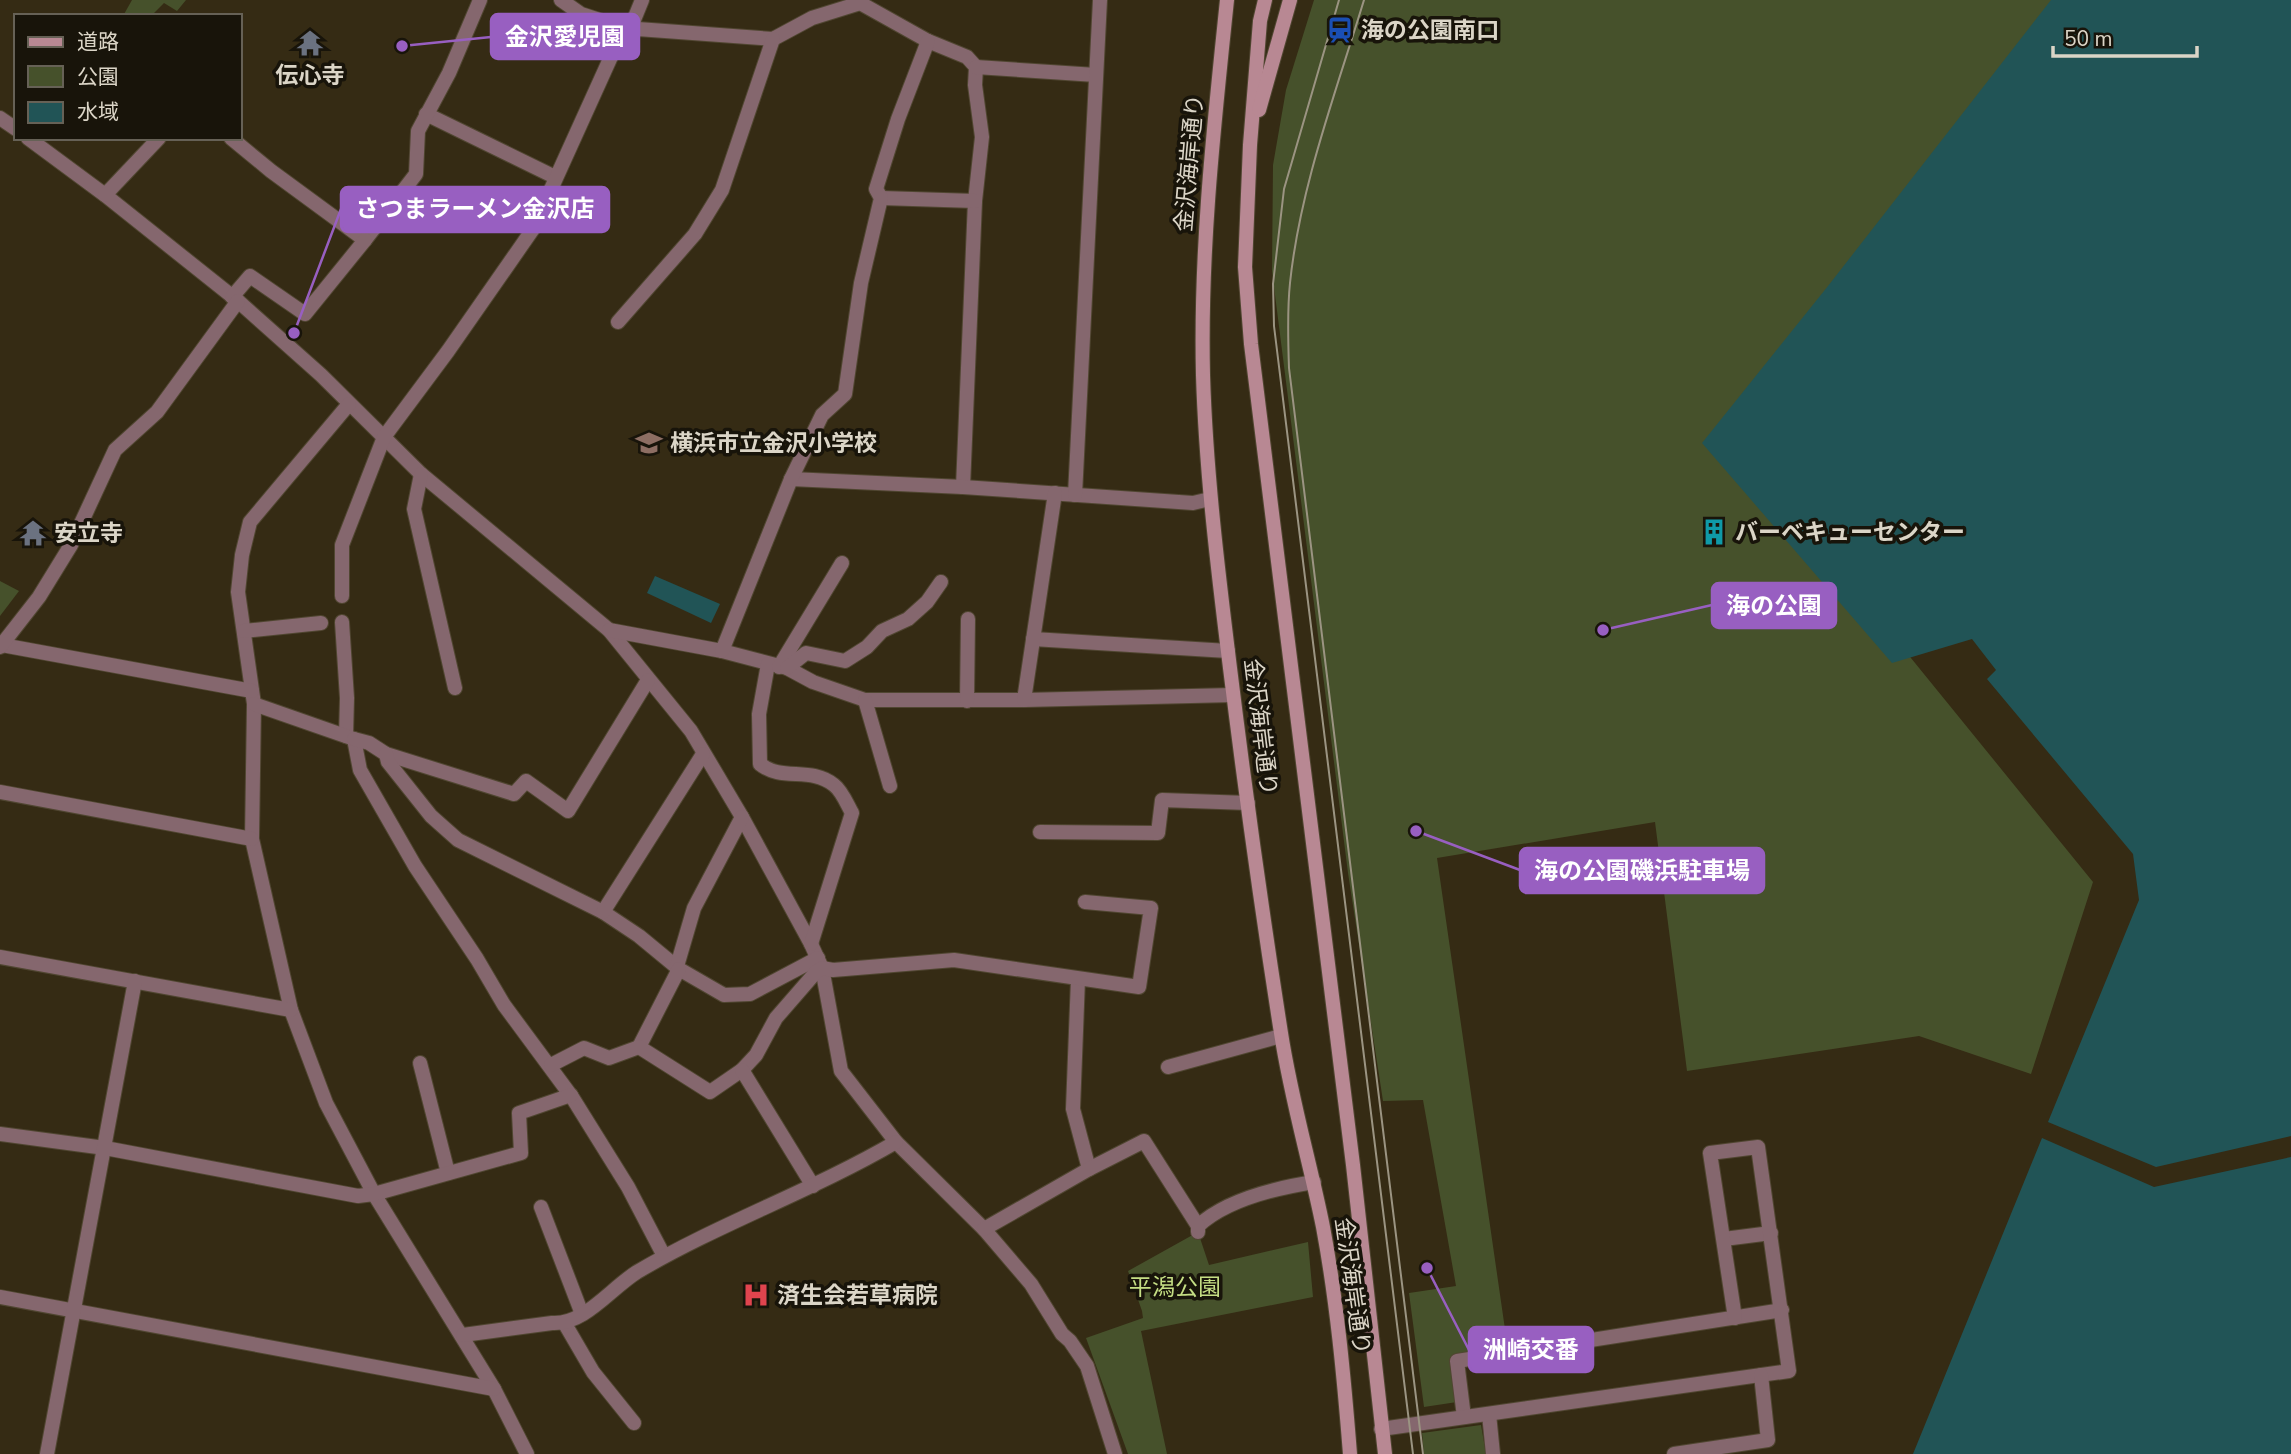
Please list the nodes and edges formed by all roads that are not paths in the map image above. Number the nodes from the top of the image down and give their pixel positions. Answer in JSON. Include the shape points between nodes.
{"nodes":[{"id":1,"x":480,"y":0,"type":"edge"},
{"id":2,"x":561,"y":0,"type":"edge"},
{"id":3,"x":642,"y":0,"type":"edge"},
{"id":4,"x":1100,"y":0,"type":"edge"},
{"id":5,"x":1227,"y":0,"type":"edge"},
{"id":6,"x":1265,"y":0,"type":"edge"},
{"id":7,"x":1290,"y":0,"type":"edge"},
{"id":8,"x":861,"y":2,"type":"edge"},
{"id":9,"x":627,"y":27,"type":"junction"},
{"id":10,"x":773,"y":38,"type":"junction"},
{"id":11,"x":928,"y":41,"type":"junction"},
{"id":12,"x":976,"y":67,"type":"junction"},
{"id":13,"x":1096,"y":75,"type":"junction"},
{"id":14,"x":426,"y":114,"type":"junction"},
{"id":15,"x":31,"y":140,"type":"edge"},
{"id":16,"x":157,"y":140,"type":"edge"},
{"id":17,"x":233,"y":140,"type":"edge"},
{"id":18,"x":1250,"y":145,"type":"junction"},
{"id":19,"x":555,"y":177,"type":"junction"},
{"id":20,"x":105,"y":195,"type":"junction"},
{"id":21,"x":881,"y":198,"type":"junction"},
{"id":22,"x":975,"y":201,"type":"junction"},
{"id":23,"x":365,"y":240,"type":"junction"},
{"id":24,"x":235,"y":299,"type":"junction"},
{"id":25,"x":618,"y":322,"type":"dead end"},
{"id":26,"x":349,"y":404,"type":"junction"},
{"id":27,"x":384,"y":437,"type":"junction"},
{"id":28,"x":421,"y":474,"type":"junction"},
{"id":29,"x":791,"y":479,"type":"junction"},
{"id":30,"x":963,"y":486,"type":"junction"},
{"id":31,"x":1055,"y":494,"type":"junction"},
{"id":32,"x":1075,"y":495,"type":"junction"},
{"id":33,"x":1210,"y":499,"type":"junction"},
{"id":34,"x":842,"y":563,"type":"dead end"},
{"id":35,"x":941,"y":582,"type":"dead end"},
{"id":36,"x":342,"y":596,"type":"dead end"},
{"id":37,"x":968,"y":619,"type":"dead end"},
{"id":38,"x":342,"y":622,"type":"dead end"},
{"id":39,"x":321,"y":623,"type":"dead end"},
{"id":40,"x":244,"y":631,"type":"junction"},
{"id":41,"x":609,"y":631,"type":"junction"},
{"id":42,"x":1033,"y":639,"type":"junction"},
{"id":43,"x":1,"y":646,"type":"edge"},
{"id":44,"x":722,"y":651,"type":"junction"},
{"id":45,"x":1228,"y":651,"type":"junction"},
{"id":46,"x":778,"y":666,"type":"junction"},
{"id":47,"x":648,"y":680,"type":"junction"},
{"id":48,"x":455,"y":688,"type":"dead end"},
{"id":49,"x":1233,"y":695,"type":"junction"},
{"id":50,"x":253,"y":697,"type":"junction"},
{"id":51,"x":865,"y":699,"type":"junction"},
{"id":52,"x":967,"y":701,"type":"junction"},
{"id":53,"x":1024,"y":701,"type":"junction"},
{"id":54,"x":350,"y":737,"type":"junction"},
{"id":55,"x":386,"y":754,"type":"junction"},
{"id":56,"x":703,"y":754,"type":"junction"},
{"id":57,"x":890,"y":786,"type":"dead end"},
{"id":58,"x":0,"y":792,"type":"edge"},
{"id":59,"x":1248,"y":803,"type":"junction"},
{"id":60,"x":742,"y":817,"type":"junction"},
{"id":61,"x":1040,"y":832,"type":"dead end"},
{"id":62,"x":252,"y":839,"type":"junction"},
{"id":63,"x":1085,"y":902,"type":"dead end"},
{"id":64,"x":603,"y":912,"type":"junction"},
{"id":65,"x":811,"y":944,"type":"junction"},
{"id":66,"x":0,"y":957,"type":"edge"},
{"id":67,"x":820,"y":963,"type":"junction"},
{"id":68,"x":678,"y":967,"type":"junction"},
{"id":69,"x":1078,"y":979,"type":"junction"},
{"id":70,"x":135,"y":981,"type":"junction"},
{"id":71,"x":291,"y":1010,"type":"junction"},
{"id":72,"x":1281,"y":1036,"type":"junction"},
{"id":73,"x":639,"y":1047,"type":"junction"},
{"id":74,"x":420,"y":1063,"type":"dead end"},
{"id":75,"x":551,"y":1065,"type":"junction"},
{"id":76,"x":1168,"y":1067,"type":"dead end"},
{"id":77,"x":742,"y":1070,"type":"junction"},
{"id":78,"x":571,"y":1095,"type":"junction"},
{"id":79,"x":0,"y":1134,"type":"edge"},
{"id":80,"x":896,"y":1142,"type":"junction"},
{"id":81,"x":105,"y":1148,"type":"junction"},
{"id":82,"x":1089,"y":1169,"type":"junction"},
{"id":83,"x":448,"y":1172,"type":"junction"},
{"id":84,"x":1314,"y":1182,"type":"junction"},
{"id":85,"x":813,"y":1186,"type":"junction"},
{"id":86,"x":374,"y":1194,"type":"junction"},
{"id":87,"x":541,"y":1207,"type":"dead end"},
{"id":88,"x":984,"y":1229,"type":"junction"},
{"id":89,"x":1770,"y":1233,"type":"junction"},
{"id":90,"x":1724,"y":1239,"type":"junction"},
{"id":91,"x":664,"y":1256,"type":"junction"},
{"id":92,"x":0,"y":1297,"type":"edge"},
{"id":93,"x":1782,"y":1310,"type":"junction"},
{"id":94,"x":72,"y":1311,"type":"junction"},
{"id":95,"x":582,"y":1314,"type":"junction"},
{"id":96,"x":1735,"y":1318,"type":"junction"},
{"id":97,"x":565,"y":1324,"type":"junction"},
{"id":98,"x":463,"y":1335,"type":"junction"},
{"id":99,"x":1760,"y":1375,"type":"junction"},
{"id":100,"x":494,"y":1389,"type":"junction"},
{"id":101,"x":1489,"y":1414,"type":"junction"},
{"id":102,"x":1464,"y":1417,"type":"junction"},
{"id":103,"x":634,"y":1423,"type":"dead end"},
{"id":104,"x":1381,"y":1429,"type":"junction"},
{"id":105,"x":47,"y":1454,"type":"edge"},
{"id":106,"x":527,"y":1454,"type":"edge"},
{"id":107,"x":1115,"y":1454,"type":"edge"},
{"id":108,"x":1350,"y":1454,"type":"edge"},
{"id":109,"x":1385,"y":1454,"type":"edge"},
{"id":110,"x":1493,"y":1454,"type":"edge"},
{"id":111,"x":1674,"y":1454,"type":"edge"}],
"edges":[{"from":1,"to":14,"type":"street","via":[[449,74]]},
{"from":2,"to":9,"type":"street","via":[[581,14]]},
{"from":3,"to":9,"type":"street"},
{"from":4,"to":13,"type":"street"},
{"from":5,"to":33,"type":"street","name":"金沢海岸通り","via":[[1205,234],[1203,375]]},
{"from":6,"to":18,"type":"street"},
{"from":7,"to":18,"type":"street"},
{"from":8,"to":10,"type":"street","via":[[812,18]]},
{"from":8,"to":11,"type":"street"},
{"from":9,"to":10,"type":"street"},
{"from":9,"to":19,"type":"street"},
{"from":10,"to":25,"type":"street","via":[[722,190],[695,234]]},
{"from":11,"to":12,"type":"street","via":[[967,57]]},
{"from":11,"to":21,"type":"street","via":[[876,189]]},
{"from":12,"to":13,"type":"street"},
{"from":12,"to":22,"type":"street","via":[[982,137]]},
{"from":13,"to":32,"type":"street"},
{"from":14,"to":19,"type":"street"},
{"from":14,"to":23,"type":"street","via":[[418,131],[416,174]]},
{"from":15,"to":20,"type":"street"},
{"from":16,"to":20,"type":"street"},
{"from":17,"to":23,"type":"street"},
{"from":18,"to":104,"type":"street","via":[[1245,267],[1251,344],[1353,1165]]},
{"from":19,"to":27,"type":"street","via":[[533,229]]},
{"from":20,"to":24,"type":"street"},
{"from":21,"to":22,"type":"street"},
{"from":21,"to":29,"type":"street","via":[[845,394],[822,415]]},
{"from":22,"to":30,"type":"street"},
{"from":23,"to":24,"type":"street","via":[[305,314],[250,276]]},
{"from":24,"to":26,"type":"street"},
{"from":24,"to":43,"type":"street","via":[[157,412],[115,450],[71,545],[40,597]]},
{"from":26,"to":27,"type":"street"},
{"from":26,"to":40,"type":"street","via":[[250,522],[238,592]]},
{"from":27,"to":28,"type":"street"},
{"from":27,"to":36,"type":"street","via":[[342,545]]},
{"from":28,"to":41,"type":"street"},
{"from":28,"to":48,"type":"street","via":[[414,509]]},
{"from":29,"to":30,"type":"street"},
{"from":29,"to":44,"type":"street"},
{"from":30,"to":31,"type":"street"},
{"from":31,"to":32,"type":"street"},
{"from":31,"to":42,"type":"street"},
{"from":32,"to":33,"type":"street","via":[[1193,503]]},
{"from":33,"to":45,"type":"street","name":"金沢海岸通り"},
{"from":34,"to":46,"type":"street"},
{"from":35,"to":46,"type":"street","via":[[928,602],[908,619],[882,631],[845,662],[806,653]]},
{"from":37,"to":52,"type":"street"},
{"from":38,"to":54,"type":"street"},
{"from":39,"to":40,"type":"street"},
{"from":40,"to":50,"type":"street"},
{"from":41,"to":44,"type":"street"},
{"from":41,"to":47,"type":"street"},
{"from":42,"to":45,"type":"street"},
{"from":42,"to":53,"type":"street"},
{"from":43,"to":50,"type":"street"},
{"from":44,"to":46,"type":"street"},
{"from":45,"to":49,"type":"street","name":"金沢海岸通り"},
{"from":46,"to":51,"type":"street"},
{"from":46,"to":65,"type":"street","via":[[759,714],[760,764],[770,772],[817,775],[836,786],[852,813]]},
{"from":47,"to":55,"type":"street","via":[[568,811],[526,781],[514,794]]},
{"from":47,"to":56,"type":"street"},
{"from":49,"to":53,"type":"street"},
{"from":49,"to":59,"type":"street","name":"金沢海岸通り"},
{"from":50,"to":54,"type":"street"},
{"from":50,"to":62,"type":"street"},
{"from":51,"to":52,"type":"street"},
{"from":51,"to":57,"type":"street"},
{"from":52,"to":53,"type":"street"},
{"from":54,"to":55,"type":"street"},
{"from":54,"to":75,"type":"street","via":[[360,770],[415,866],[504,1005]]},
{"from":55,"to":64,"type":"street","via":[[431,816],[458,840]]},
{"from":56,"to":60,"type":"street"},
{"from":56,"to":64,"type":"street"},
{"from":58,"to":62,"type":"street"},
{"from":59,"to":61,"type":"street","via":[[1162,800],[1158,832]]},
{"from":59,"to":72,"type":"street","name":"金沢海岸通り"},
{"from":60,"to":65,"type":"street"},
{"from":60,"to":68,"type":"street","via":[[694,908]]},
{"from":62,"to":71,"type":"street"},
{"from":63,"to":69,"type":"street","via":[[1151,908],[1139,987]]},
{"from":64,"to":68,"type":"street"},
{"from":65,"to":67,"type":"street"},
{"from":66,"to":70,"type":"street"},
{"from":67,"to":68,"type":"street","via":[[750,994],[724,995]]},
{"from":67,"to":69,"type":"street","via":[[832,970],[954,960]]},
{"from":67,"to":77,"type":"street"},
{"from":67,"to":80,"type":"street","via":[[841,1071]]},
{"from":68,"to":73,"type":"street"},
{"from":69,"to":82,"type":"street","via":[[1073,1109]]},
{"from":70,"to":71,"type":"street"},
{"from":70,"to":81,"type":"street"},
{"from":71,"to":86,"type":"street","via":[[326,1102]]},
{"from":72,"to":76,"type":"street"},
{"from":72,"to":84,"type":"street","name":"金沢海岸通り"},
{"from":73,"to":75,"type":"street","via":[[610,1058],[584,1048]]},
{"from":73,"to":77,"type":"street","via":[[710,1092]]},
{"from":74,"to":83,"type":"street"},
{"from":75,"to":78,"type":"street"},
{"from":77,"to":85,"type":"street"},
{"from":78,"to":83,"type":"street","via":[[519,1113],[521,1153]]},
{"from":78,"to":91,"type":"street"},
{"from":79,"to":81,"type":"street"},
{"from":80,"to":85,"type":"street"},
{"from":80,"to":88,"type":"street"},
{"from":81,"to":86,"type":"street","via":[[358,1196]]},
{"from":81,"to":94,"type":"street"},
{"from":82,"to":84,"type":"street","via":[[1144,1141],[1198,1229],[1209,1216],[1230,1205]]},
{"from":82,"to":88,"type":"street"},
{"from":83,"to":86,"type":"street"},
{"from":84,"to":108,"type":"street","name":"金沢海岸通り","via":[[1331,1273]]},
{"from":85,"to":91,"type":"street"},
{"from":86,"to":98,"type":"street"},
{"from":87,"to":95,"type":"street"},
{"from":88,"to":107,"type":"street","via":[[1031,1284],[1087,1366]]},
{"from":89,"to":90,"type":"street"},
{"from":89,"to":90,"type":"street","via":[[1758,1147],[1710,1153]]},
{"from":89,"to":93,"type":"street"},
{"from":90,"to":96,"type":"street"},
{"from":91,"to":95,"type":"street"},
{"from":92,"to":94,"type":"street"},
{"from":93,"to":96,"type":"street"},
{"from":93,"to":99,"type":"street","via":[[1789,1371]]},
{"from":94,"to":100,"type":"street"},
{"from":94,"to":105,"type":"street"},
{"from":95,"to":97,"type":"street"},
{"from":96,"to":102,"type":"street","via":[[1457,1361]]},
{"from":97,"to":98,"type":"street"},
{"from":97,"to":103,"type":"street","via":[[593,1372]]},
{"from":98,"to":100,"type":"street"},
{"from":99,"to":101,"type":"street"},
{"from":99,"to":111,"type":"street","via":[[1768,1440]]},
{"from":100,"to":106,"type":"street"},
{"from":101,"to":102,"type":"street"},
{"from":101,"to":110,"type":"street"},
{"from":102,"to":104,"type":"street"},
{"from":104,"to":109,"type":"street"}]}
